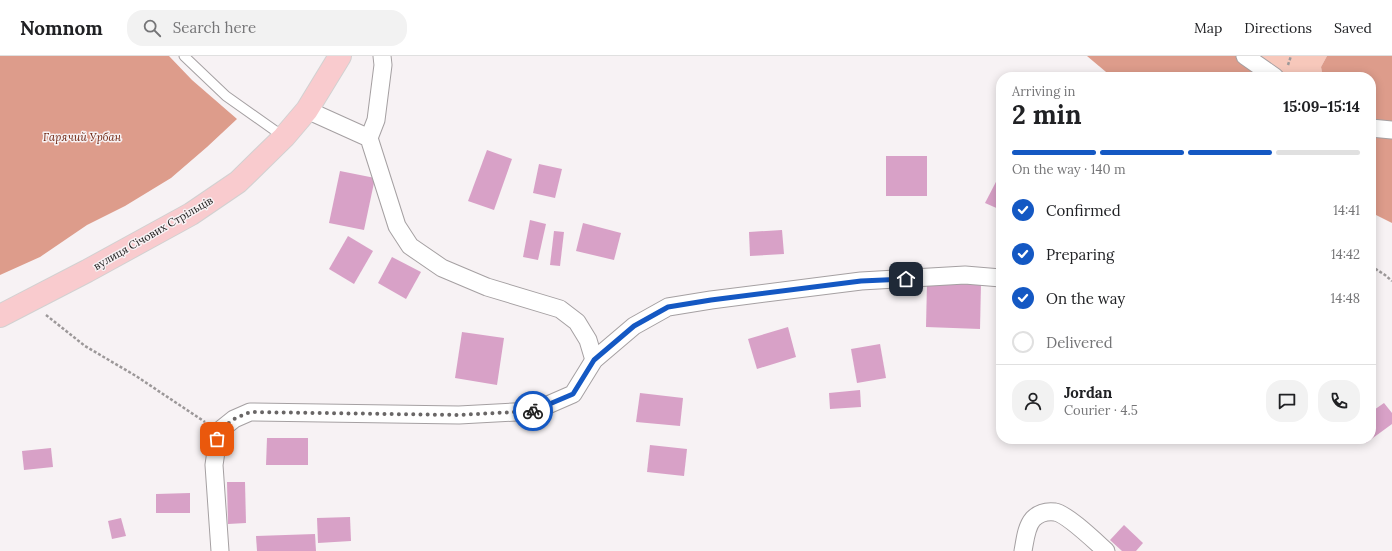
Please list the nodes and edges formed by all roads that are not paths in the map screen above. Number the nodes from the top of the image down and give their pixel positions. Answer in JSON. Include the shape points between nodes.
{"nodes":[{"id":1,"x":184,"y":56,"type":"edge"},
{"id":2,"x":340,"y":56,"type":"edge"},
{"id":3,"x":382,"y":56,"type":"edge"},
{"id":4,"x":1245,"y":56,"type":"edge"},
{"id":5,"x":1268,"y":72,"type":"edge"},
{"id":6,"x":307,"y":110,"type":"junction"},
{"id":7,"x":1376,"y":128,"type":"edge"},
{"id":8,"x":1392,"y":130,"type":"edge"},
{"id":9,"x":284,"y":137,"type":"junction"},
{"id":10,"x":369,"y":138,"type":"junction"},
{"id":11,"x":996,"y":278,"type":"edge"},
{"id":12,"x":0,"y":316,"type":"edge"},
{"id":13,"x":594,"y":360,"type":"junction"},
{"id":14,"x":220,"y":551,"type":"edge"},
{"id":15,"x":1023,"y":551,"type":"edge"},
{"id":16,"x":1106,"y":551,"type":"edge"}],
"edges":[{"from":1,"to":9,"type":"lane","via":[[226,96]]},
{"from":2,"to":6,"type":"main road","name":"вулиця Січових Стрільців"},
{"from":3,"to":10,"type":"street","via":[[376,120]]},
{"from":4,"to":5,"type":"street"},
{"from":6,"to":9,"type":"main road","name":"вулиця Січових Стрільців"},
{"from":6,"to":10,"type":"street"},
{"from":7,"to":8,"type":"street"},
{"from":9,"to":12,"type":"main road","name":"вулиця Січових Стрільців","via":[[238,182],[191,214]]},
{"from":10,"to":13,"type":"street","via":[[397,226],[410,246],[442,268],[481,284],[560,309],[577,322],[588,340]]},
{"from":11,"to":13,"type":"street","via":[[965,275],[861,281],[668,307],[634,326]]},
{"from":13,"to":14,"type":"street","via":[[573,394],[534,411],[459,415],[250,412],[234,419],[218,431],[214,465]]},
{"from":15,"to":16,"type":"street","via":[[1027,530],[1032,520],[1042,512],[1056,512],[1066,517]]}]}
